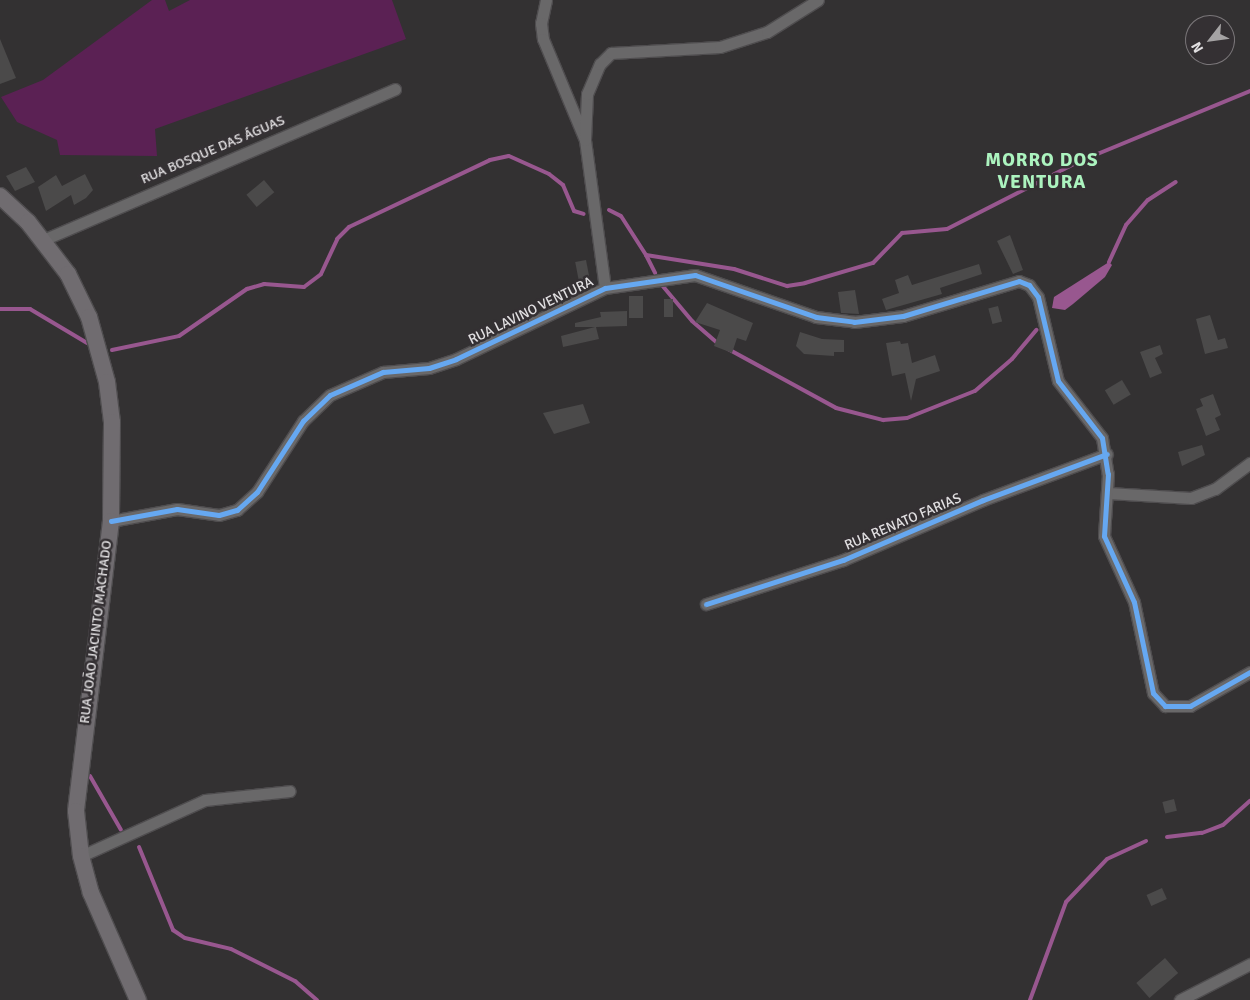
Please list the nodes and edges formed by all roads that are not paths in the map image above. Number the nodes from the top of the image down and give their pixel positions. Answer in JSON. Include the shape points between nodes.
{"nodes":[{"id":1,"x":546,"y":0,"type":"edge"},
{"id":2,"x":818,"y":0,"type":"edge"},
{"id":3,"x":395,"y":88,"type":"dead end"},
{"id":4,"x":585,"y":140,"type":"junction"},
{"id":5,"x":0,"y":196,"type":"edge"},
{"id":6,"x":43,"y":240,"type":"junction"},
{"id":7,"x":605,"y":288,"type":"junction"},
{"id":8,"x":1107,"y":454,"type":"junction"},
{"id":9,"x":1250,"y":463,"type":"edge"},
{"id":10,"x":1108,"y":493,"type":"junction"},
{"id":11,"x":111,"y":521,"type":"junction"},
{"id":12,"x":706,"y":604,"type":"dead end"},
{"id":13,"x":1250,"y":672,"type":"edge"},
{"id":14,"x":290,"y":791,"type":"dead end"},
{"id":15,"x":81,"y":856,"type":"junction"},
{"id":16,"x":1250,"y":964,"type":"edge"},
{"id":17,"x":138,"y":1000,"type":"edge"},
{"id":18,"x":1180,"y":1000,"type":"edge"}],
"edges":[{"from":1,"to":4,"type":"street","via":[[541,23],[546,49]]},
{"from":2,"to":4,"type":"street","via":[[773,29],[720,47],[611,53],[600,64],[587,94]]},
{"from":3,"to":6,"type":"street","name":"RUA BOSQUE DAS ÁGUAS"},
{"from":4,"to":7,"type":"street"},
{"from":5,"to":6,"type":"main road","name":"RUA JOÃO JACINTO MACHADO"},
{"from":6,"to":11,"type":"main road","name":"RUA JOÃO JACINTO MACHADO","via":[[74,284],[103,362],[112,422]]},
{"from":7,"to":8,"type":"street","name":"RUA LAVINO VENTURA","via":[[695,275],[816,317],[854,322],[898,317],[1002,283],[1023,282],[1034,290],[1040,303],[1058,381],[1094,426]]},
{"from":7,"to":11,"type":"street","name":"RUA LAVINO VENTURA","via":[[456,359],[430,368],[383,372],[335,392],[310,413],[257,492],[237,510],[218,515],[177,509]]},
{"from":8,"to":10,"type":"street","name":"RUA LAVINO VENTURA"},
{"from":8,"to":12,"type":"street","name":"RUA RENATO FARIAS","via":[[983,500],[824,567]]},
{"from":9,"to":10,"type":"street","via":[[1215,489],[1191,498]]},
{"from":10,"to":13,"type":"street","name":"RUA LAVINO VENTURA","via":[[1104,536],[1134,602],[1148,681],[1158,701],[1172,708],[1190,706]]},
{"from":11,"to":15,"type":"main road","name":"RUA JOÃO JACINTO MACHADO","via":[[100,632],[76,784]]},
{"from":14,"to":15,"type":"street","via":[[205,800]]},
{"from":15,"to":17,"type":"main road","name":"RUA JOÃO JACINTO MACHADO","via":[[99,916]]},
{"from":16,"to":18,"type":"street"}]}
